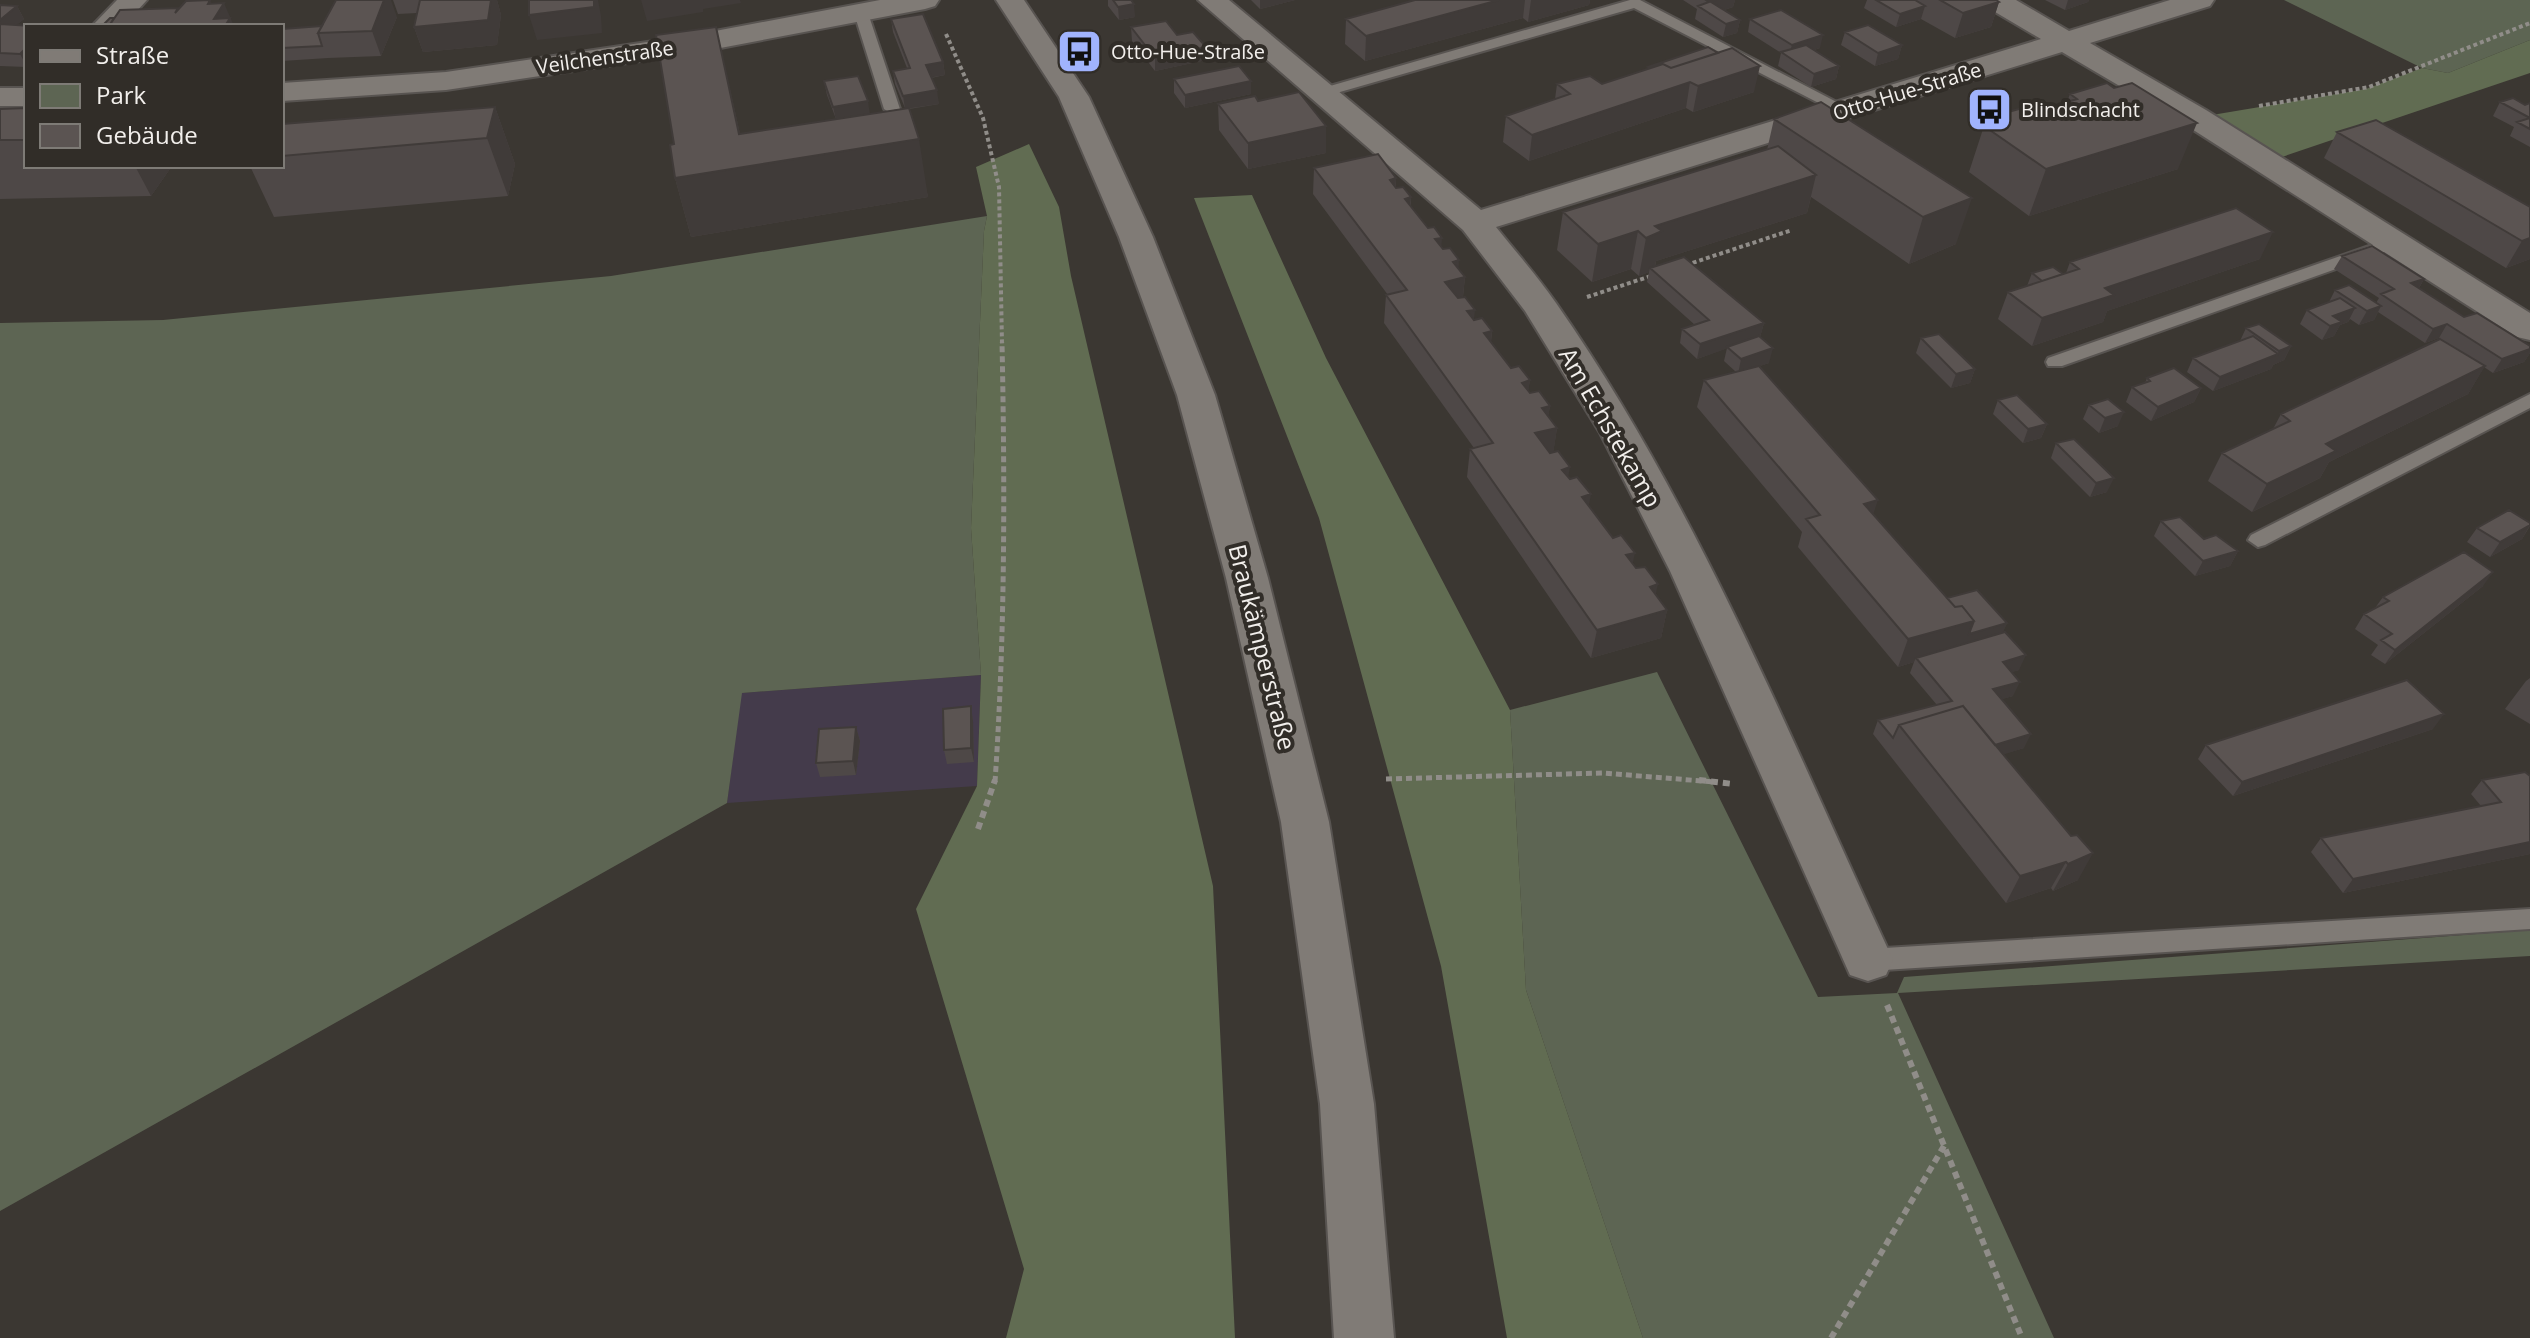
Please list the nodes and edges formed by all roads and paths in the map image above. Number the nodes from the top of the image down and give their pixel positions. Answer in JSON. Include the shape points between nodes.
{"nodes":[{"id":1,"x":133,"y":0,"type":"edge"},
{"id":2,"x":1010,"y":0,"type":"edge"},
{"id":3,"x":1995,"y":0,"type":"edge"},
{"id":4,"x":2127,"y":0,"type":"edge"},
{"id":5,"x":2200,"y":0,"type":"edge"},
{"id":6,"x":1223,"y":2,"type":"edge"},
{"id":7,"x":933,"y":11,"type":"edge"},
{"id":8,"x":861,"y":13,"type":"junction"},
{"id":9,"x":2156,"y":15,"type":"junction"},
{"id":10,"x":2530,"y":23,"type":"edge"},
{"id":11,"x":109,"y":24,"type":"edge"},
{"id":12,"x":2070,"y":41,"type":"junction"},
{"id":13,"x":284,"y":92,"type":"edge"},
{"id":14,"x":1321,"y":93,"type":"junction"},
{"id":15,"x":0,"y":97,"type":"edge"},
{"id":16,"x":24,"y":97,"type":"edge"},
{"id":17,"x":2247,"y":108,"type":"dead end"},
{"id":18,"x":892,"y":109,"type":"edge"},
{"id":19,"x":1844,"y":110,"type":"junction"},
{"id":20,"x":1475,"y":223,"type":"junction"},
{"id":21,"x":1792,"y":230,"type":"dead end"},
{"id":22,"x":2392,"y":243,"type":"junction"},
{"id":23,"x":1686,"y":265,"type":"edge"},
{"id":24,"x":1655,"y":275,"type":"edge"},
{"id":25,"x":1594,"y":294,"type":"dead end"},
{"id":26,"x":2530,"y":329,"type":"edge"},
{"id":27,"x":2055,"y":362,"type":"dead end"},
{"id":28,"x":2530,"y":400,"type":"edge"},
{"id":29,"x":2258,"y":540,"type":"dead end"},
{"id":30,"x":1386,"y":779,"type":"dead end"},
{"id":31,"x":1793,"y":794,"type":"junction"},
{"id":32,"x":978,"y":829,"type":"dead end"},
{"id":33,"x":2530,"y":919,"type":"edge"},
{"id":34,"x":1868,"y":960,"type":"junction"},
{"id":35,"x":1944,"y":1146,"type":"junction"},
{"id":36,"x":1364,"y":1338,"type":"edge"},
{"id":37,"x":1831,"y":1338,"type":"edge"},
{"id":38,"x":2022,"y":1338,"type":"edge"}],
"edges":[{"from":1,"to":11,"type":"street"},
{"from":2,"to":36,"type":"street","name":"Braukämperstraße","via":[[1074,97],[1136,237],[1196,395],[1247,578],[1305,822],[1347,1104]]},
{"from":3,"to":12,"type":"street"},
{"from":4,"to":9,"type":"street"},
{"from":5,"to":9,"type":"street","name":"Otto-Hue-Straße"},
{"from":6,"to":14,"type":"street","name":"Am Echstekamp"},
{"from":7,"to":8,"type":"street","name":"Veilchenstraße"},
{"from":7,"to":32,"type":"path","via":[[983,118],[999,187],[1005,494],[1002,679],[995,787]]},
{"from":8,"to":13,"type":"street","name":"Veilchenstraße","via":[[446,81]]},
{"from":8,"to":18,"type":"lane"},
{"from":9,"to":12,"type":"street","name":"Otto-Hue-Straße"},
{"from":10,"to":17,"type":"path","via":[[2366,89]]},
{"from":12,"to":19,"type":"street","name":"Otto-Hue-Straße"},
{"from":12,"to":22,"type":"street"},
{"from":14,"to":19,"type":"lane","via":[[1635,3]]},
{"from":14,"to":20,"type":"street","name":"Am Echstekamp"},
{"from":15,"to":16,"type":"street"},
{"from":19,"to":20,"type":"street","name":"Otto-Hue-Straße"},
{"from":20,"to":31,"type":"street","name":"Am Echstekamp","via":[[1541,307],[1619,433],[1691,571]]},
{"from":21,"to":23,"type":"path"},
{"from":22,"to":26,"type":"street"},
{"from":22,"to":27,"type":"lane"},
{"from":24,"to":25,"type":"path"},
{"from":28,"to":29,"type":"lane"},
{"from":30,"to":31,"type":"path","via":[[1529,773],[1688,777]]},
{"from":31,"to":34,"type":"street","name":"Am Echstekamp"},
{"from":33,"to":34,"type":"lane"},
{"from":34,"to":35,"type":"path"},
{"from":35,"to":37,"type":"path"},
{"from":35,"to":38,"type":"path"}]}
